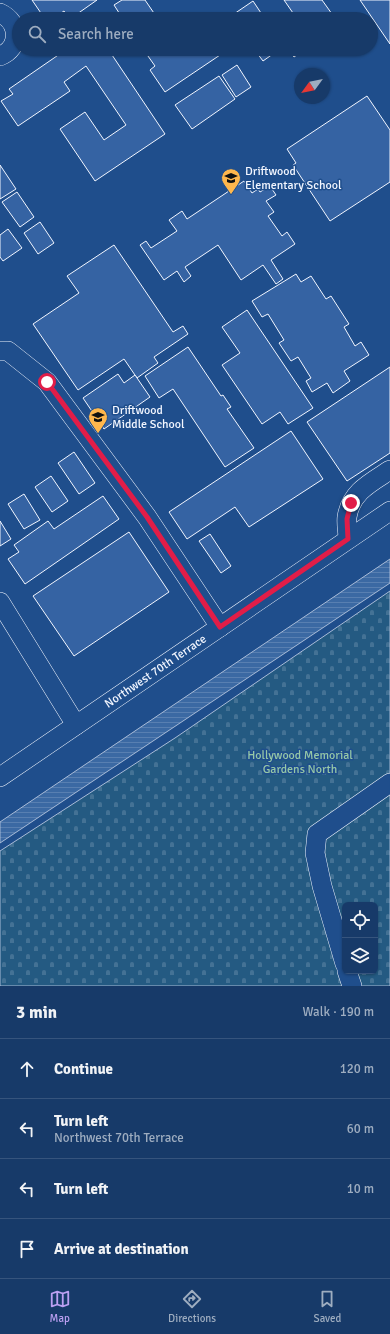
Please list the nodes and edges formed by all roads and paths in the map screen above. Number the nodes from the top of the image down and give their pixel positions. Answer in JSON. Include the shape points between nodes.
{"nodes":[{"id":1,"x":0,"y":13,"type":"edge"},
{"id":2,"x":12,"y":23,"type":"edge"},
{"id":3,"x":12,"y":46,"type":"edge"},
{"id":4,"x":0,"y":56,"type":"edge"},
{"id":5,"x":0,"y":351,"type":"edge"},
{"id":6,"x":390,"y":470,"type":"edge"},
{"id":7,"x":390,"y":511,"type":"edge"},
{"id":8,"x":348,"y":539,"type":"junction"},
{"id":9,"x":0,"y":602,"type":"edge"},
{"id":10,"x":220,"y":627,"type":"junction"},
{"id":11,"x":76,"y":725,"type":"junction"},
{"id":12,"x":0,"y":777,"type":"edge"},
{"id":13,"x":390,"y":783,"type":"edge"},
{"id":14,"x":342,"y":954,"type":"edge"},
{"id":15,"x":348,"y":974,"type":"edge"},
{"id":16,"x":352,"y":986,"type":"edge"}],
"edges":[{"from":1,"to":2,"type":"street"},
{"from":3,"to":4,"type":"street","via":[[8,52]]},
{"from":5,"to":10,"type":"street","via":[[8,351],[47,382],[147,517]]},
{"from":6,"to":8,"type":"street","via":[[360,490],[351,503],[347,519]]},
{"from":7,"to":8,"type":"street","name":"Northwest 70th Terrace"},
{"from":8,"to":10,"type":"street","name":"Northwest 70th Terrace"},
{"from":9,"to":11,"type":"street"},
{"from":10,"to":11,"type":"street","name":"Northwest 70th Terrace"},
{"from":11,"to":12,"type":"street","name":"Northwest 70th Terrace"},
{"from":13,"to":14,"type":"street","via":[[317,834],[315,853]]},
{"from":15,"to":16,"type":"street"}]}
